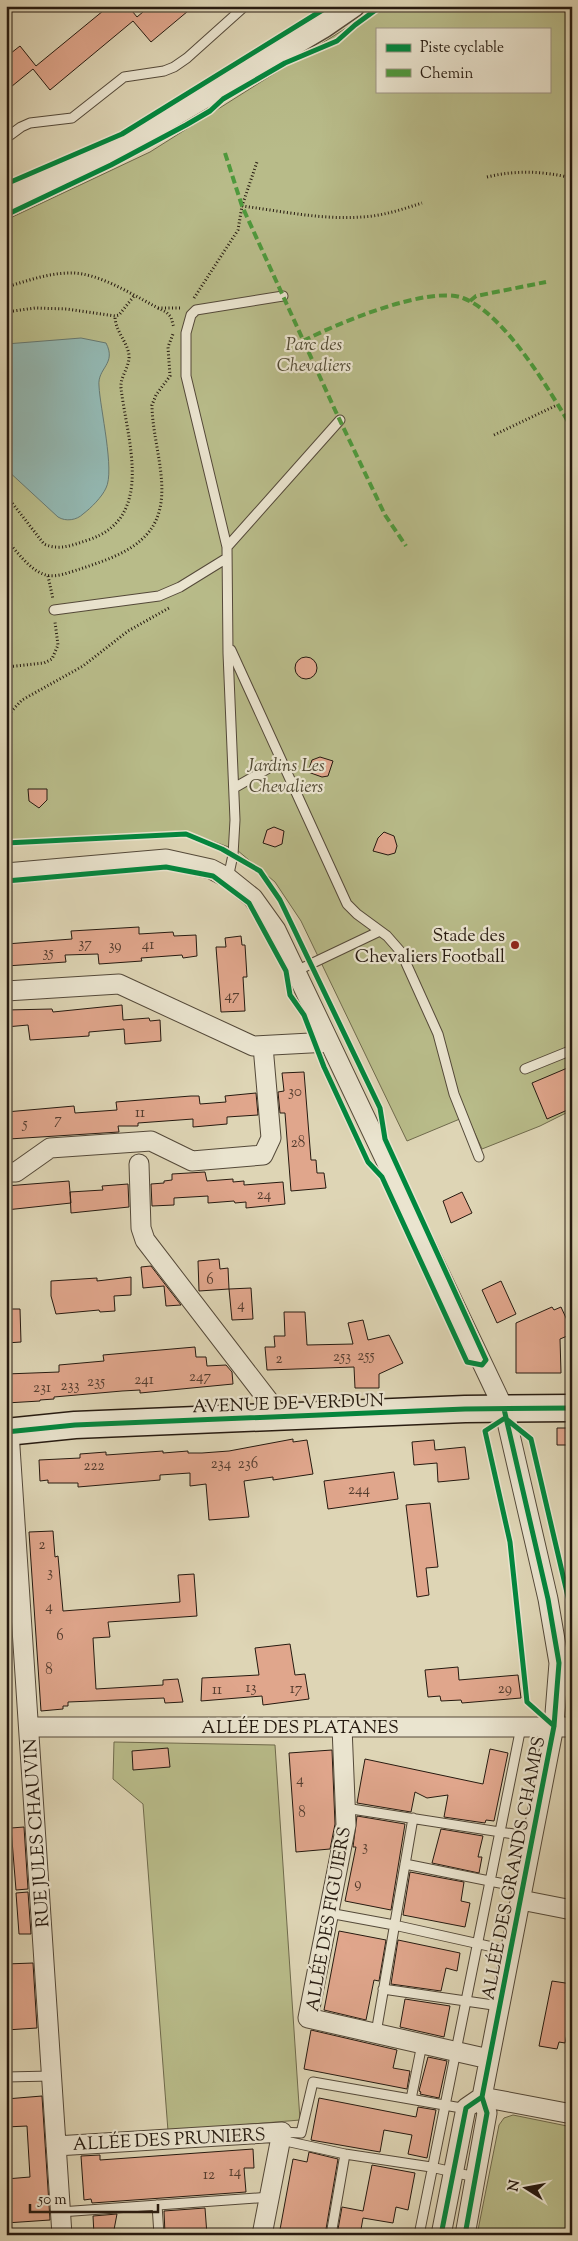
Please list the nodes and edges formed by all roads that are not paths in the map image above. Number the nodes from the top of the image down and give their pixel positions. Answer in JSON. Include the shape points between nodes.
{"nodes":[{"id":1,"x":245,"y":6,"type":"edge"},
{"id":2,"x":352,"y":6,"type":"edge"},
{"id":3,"x":6,"y":138,"type":"edge"},
{"id":4,"x":6,"y":200,"type":"edge"},
{"id":5,"x":283,"y":296,"type":"dead end"},
{"id":6,"x":340,"y":420,"type":"dead end"},
{"id":7,"x":227,"y":547,"type":"junction"},
{"id":8,"x":228,"y":558,"type":"junction"},
{"id":9,"x":54,"y":610,"type":"road end"},
{"id":10,"x":228,"y":645,"type":"junction"},
{"id":11,"x":281,"y":761,"type":"junction"},
{"id":12,"x":234,"y":788,"type":"junction"},
{"id":13,"x":6,"y":873,"type":"edge"},
{"id":14,"x":228,"y":878,"type":"junction"},
{"id":15,"x":380,"y":931,"type":"junction"},
{"id":16,"x":296,"y":971,"type":"junction"},
{"id":17,"x":6,"y":991,"type":"edge"},
{"id":18,"x":329,"y":1042,"type":"junction"},
{"id":19,"x":263,"y":1046,"type":"junction"},
{"id":20,"x":572,"y":1050,"type":"edge"},
{"id":21,"x":525,"y":1068,"type":"dead end"},
{"id":22,"x":479,"y":1157,"type":"dead end"},
{"id":23,"x":139,"y":1164,"type":"dead end"},
{"id":24,"x":6,"y":1172,"type":"edge"},
{"id":25,"x":572,"y":1408,"type":"edge"},
{"id":26,"x":504,"y":1409,"type":"junction"},
{"id":27,"x":274,"y":1417,"type":"junction"},
{"id":28,"x":8,"y":1432,"type":"edge"},
{"id":29,"x":29,"y":1727,"type":"junction"},
{"id":30,"x":342,"y":1727,"type":"junction"},
{"id":31,"x":521,"y":1727,"type":"junction"},
{"id":32,"x":563,"y":1727,"type":"edge"},
{"id":33,"x":346,"y":1808,"type":"junction"},
{"id":34,"x":414,"y":1818,"type":"junction"},
{"id":35,"x":501,"y":1832,"type":"junction"},
{"id":36,"x":533,"y":1837,"type":"junction"},
{"id":37,"x":405,"y":1864,"type":"junction"},
{"id":38,"x":491,"y":1882,"type":"junction"},
{"id":39,"x":522,"y":1894,"type":"junction"},
{"id":40,"x":572,"y":1910,"type":"edge"},
{"id":41,"x":329,"y":1914,"type":"junction"},
{"id":42,"x":394,"y":1925,"type":"junction"},
{"id":43,"x":478,"y":1944,"type":"junction"},
{"id":44,"x":512,"y":1951,"type":"junction"},
{"id":45,"x":383,"y":1988,"type":"junction"},
{"id":46,"x":466,"y":2001,"type":"junction"},
{"id":47,"x":500,"y":2006,"type":"junction"},
{"id":48,"x":376,"y":2033,"type":"junction"},
{"id":49,"x":422,"y":2044,"type":"junction"},
{"id":50,"x":455,"y":2052,"type":"junction"},
{"id":51,"x":489,"y":2059,"type":"junction"},
{"id":52,"x":51,"y":2076,"type":"junction"},
{"id":53,"x":6,"y":2077,"type":"edge"},
{"id":54,"x":411,"y":2099,"type":"junction"},
{"id":55,"x":445,"y":2104,"type":"junction"},
{"id":56,"x":485,"y":2105,"type":"junction"},
{"id":57,"x":466,"y":2108,"type":"junction"},
{"id":58,"x":572,"y":2114,"type":"edge"},
{"id":59,"x":282,"y":2136,"type":"junction"},
{"id":60,"x":56,"y":2146,"type":"junction"},
{"id":61,"x":346,"y":2154,"type":"junction"},
{"id":62,"x":431,"y":2167,"type":"junction"},
{"id":63,"x":454,"y":2172,"type":"junction"},
{"id":64,"x":475,"y":2177,"type":"junction"},
{"id":65,"x":270,"y":2196,"type":"junction"},
{"id":66,"x":157,"y":2205,"type":"junction"},
{"id":67,"x":60,"y":2212,"type":"junction"},
{"id":68,"x":62,"y":2235,"type":"edge"},
{"id":69,"x":159,"y":2235,"type":"edge"},
{"id":70,"x":262,"y":2235,"type":"edge"},
{"id":71,"x":331,"y":2235,"type":"edge"},
{"id":72,"x":419,"y":2235,"type":"edge"},
{"id":73,"x":441,"y":2235,"type":"edge"},
{"id":74,"x":465,"y":2235,"type":"edge"}],
"edges":[{"from":1,"to":3,"type":"lane","via":[[174,67],[124,77],[72,118],[30,123]]},
{"from":2,"to":4,"type":"street","via":[[142,135]]},
{"from":5,"to":7,"type":"lane","via":[[190,312],[186,333],[186,376]]},
{"from":6,"to":7,"type":"lane"},
{"from":7,"to":8,"type":"lane"},
{"from":8,"to":9,"type":"lane","via":[[159,596]]},
{"from":8,"to":10,"type":"lane"},
{"from":10,"to":11,"type":"lane"},
{"from":10,"to":12,"type":"lane"},
{"from":11,"to":12,"type":"lane"},
{"from":11,"to":15,"type":"lane","via":[[347,904]]},
{"from":12,"to":14,"type":"lane","via":[[235,837]]},
{"from":13,"to":14,"type":"street","name":"ALLÉE DES GRANDS CHAMPS","via":[[166,859],[211,869]]},
{"from":14,"to":16,"type":"street","name":"ALLÉE DES GRANDS CHAMPS","via":[[253,898],[276,930]]},
{"from":15,"to":16,"type":"lane"},
{"from":15,"to":22,"type":"lane","via":[[401,952],[434,1026],[454,1094]]},
{"from":16,"to":18,"type":"street","name":"ALLÉE DES GRANDS CHAMPS"},
{"from":17,"to":19,"type":"street","via":[[119,984],[253,1046]]},
{"from":18,"to":19,"type":"street"},
{"from":18,"to":26,"type":"street","name":"ALLÉE DES GRANDS CHAMPS"},
{"from":19,"to":24,"type":"street","via":[[271,1138],[263,1155],[192,1161],[151,1141],[59,1147],[50,1148],[16,1172]]},
{"from":20,"to":21,"type":"lane"},
{"from":23,"to":27,"type":"street","via":[[145,1240],[271,1404]]},
{"from":25,"to":26,"type":"main road","name":"AVENUE DE VERDUN"},
{"from":26,"to":27,"type":"main road","name":"AVENUE DE VERDUN"},
{"from":26,"to":32,"type":"street","name":"ALLÉE DES GRANDS CHAMPS","via":[[548,1599],[558,1662]]},
{"from":27,"to":28,"type":"main road","name":"AVENUE DE VERDUN","via":[[75,1425]]},
{"from":28,"to":29,"type":"street","name":"RUE JULES CHAUVIN"},
{"from":29,"to":30,"type":"street","name":"ALLÉE DES PLATANES"},
{"from":29,"to":52,"type":"street","name":"RUE JULES CHAUVIN"},
{"from":30,"to":31,"type":"street","name":"ALLÉE DES PLATANES"},
{"from":30,"to":33,"type":"street","name":"ALLÉE DES FIGUIERS"},
{"from":31,"to":32,"type":"street","name":"ALLÉE DES PLATANES"},
{"from":31,"to":35,"type":"lane"},
{"from":32,"to":36,"type":"street","name":"ALLÉE DES GRANDS CHAMPS"},
{"from":33,"to":34,"type":"lane"},
{"from":33,"to":41,"type":"street","name":"ALLÉE DES FIGUIERS","via":[[346,1825]]},
{"from":34,"to":35,"type":"lane"},
{"from":34,"to":37,"type":"lane"},
{"from":35,"to":36,"type":"lane"},
{"from":35,"to":38,"type":"lane"},
{"from":36,"to":39,"type":"street","name":"ALLÉE DES GRANDS CHAMPS"},
{"from":37,"to":38,"type":"lane"},
{"from":37,"to":42,"type":"lane"},
{"from":38,"to":39,"type":"lane"},
{"from":38,"to":43,"type":"lane"},
{"from":39,"to":40,"type":"street"},
{"from":39,"to":44,"type":"street","name":"ALLÉE DES GRANDS CHAMPS"},
{"from":41,"to":42,"type":"lane"},
{"from":41,"to":48,"type":"street","name":"ALLÉE DES FIGUIERS","via":[[308,2018]]},
{"from":42,"to":43,"type":"lane"},
{"from":42,"to":45,"type":"lane"},
{"from":43,"to":44,"type":"lane"},
{"from":43,"to":46,"type":"lane"},
{"from":44,"to":47,"type":"street","name":"ALLÉE DES GRANDS CHAMPS"},
{"from":45,"to":46,"type":"lane"},
{"from":45,"to":48,"type":"lane"},
{"from":46,"to":47,"type":"lane"},
{"from":46,"to":50,"type":"lane"},
{"from":47,"to":51,"type":"street","name":"ALLÉE DES GRANDS CHAMPS"},
{"from":48,"to":49,"type":"street","name":"ALLÉE DES FIGUIERS"},
{"from":49,"to":50,"type":"street","name":"ALLÉE DES FIGUIERS"},
{"from":49,"to":54,"type":"lane"},
{"from":50,"to":51,"type":"street","name":"ALLÉE DES FIGUIERS"},
{"from":50,"to":55,"type":"lane"},
{"from":51,"to":56,"type":"street","name":"ALLÉE DES GRANDS CHAMPS"},
{"from":52,"to":53,"type":"lane"},
{"from":52,"to":60,"type":"street","name":"RUE JULES CHAUVIN"},
{"from":54,"to":55,"type":"lane"},
{"from":54,"to":59,"type":"lane","via":[[313,2082],[301,2133]]},
{"from":55,"to":57,"type":"lane"},
{"from":55,"to":62,"type":"lane"},
{"from":56,"to":57,"type":"street"},
{"from":56,"to":58,"type":"street"},
{"from":56,"to":64,"type":"street","name":"ALLÉE DES GRANDS CHAMPS"},
{"from":57,"to":63,"type":"street"},
{"from":59,"to":60,"type":"street","name":"ALLÉE DES PRUNIERS"},
{"from":59,"to":61,"type":"lane"},
{"from":59,"to":65,"type":"street"},
{"from":60,"to":67,"type":"street","name":"RUE JULES CHAUVIN"},
{"from":61,"to":62,"type":"lane"},
{"from":61,"to":71,"type":"lane"},
{"from":62,"to":63,"type":"lane"},
{"from":62,"to":72,"type":"lane"},
{"from":63,"to":64,"type":"lane"},
{"from":63,"to":73,"type":"street"},
{"from":64,"to":74,"type":"street","name":"ALLÉE DES GRANDS CHAMPS"},
{"from":65,"to":66,"type":"lane"},
{"from":65,"to":70,"type":"street"},
{"from":66,"to":67,"type":"lane"},
{"from":66,"to":69,"type":"lane"},
{"from":67,"to":68,"type":"street","name":"RUE JULES CHAUVIN"}]}
